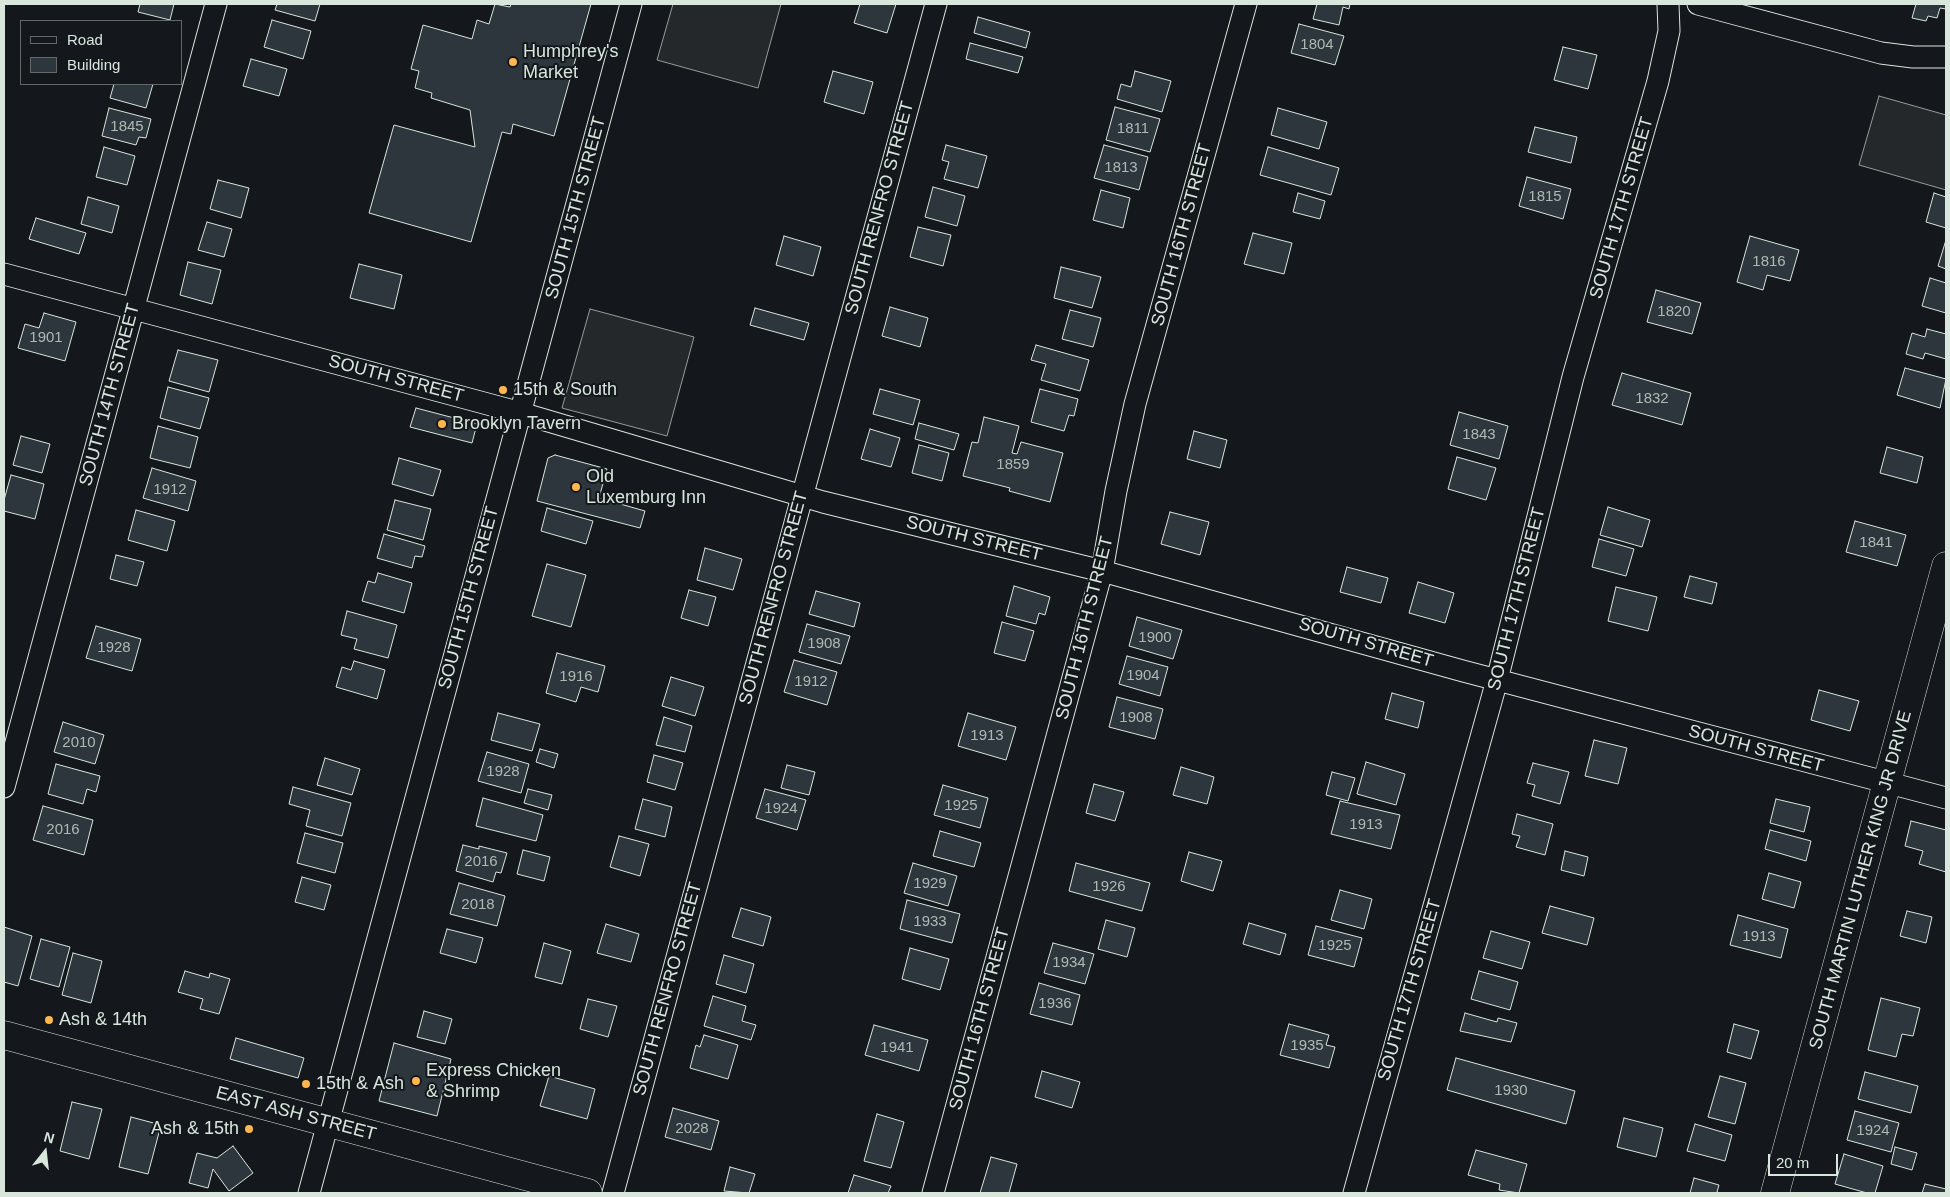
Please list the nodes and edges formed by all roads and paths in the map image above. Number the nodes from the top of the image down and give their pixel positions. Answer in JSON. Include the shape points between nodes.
{"nodes":[{"id":1,"x":216,"y":4,"type":"edge"},
{"id":2,"x":631,"y":4,"type":"edge"},
{"id":3,"x":936,"y":4,"type":"edge"},
{"id":4,"x":1246,"y":4,"type":"edge"},
{"id":5,"x":1668,"y":4,"type":"edge"},
{"id":6,"x":1698,"y":4,"type":"edge"},
{"id":7,"x":1946,"y":57,"type":"edge"},
{"id":8,"x":4,"y":274,"type":"edge"},
{"id":9,"x":133,"y":309,"type":"junction"},
{"id":10,"x":521,"y":413,"type":"junction"},
{"id":11,"x":802,"y":496,"type":"junction"},
{"id":12,"x":1946,"y":566,"type":"edge"},
{"id":13,"x":1102,"y":571,"type":"junction"},
{"id":14,"x":1497,"y":680,"type":"junction"},
{"id":15,"x":1887,"y":783,"type":"junction"},
{"id":16,"x":4,"y":787,"type":"edge"},
{"id":17,"x":1946,"y":798,"type":"edge"},
{"id":18,"x":4,"y":1035,"type":"edge"},
{"id":19,"x":328,"y":1122,"type":"junction"},
{"id":20,"x":308,"y":1193,"type":"edge"},
{"id":21,"x":588,"y":1193,"type":"edge"},
{"id":22,"x":612,"y":1193,"type":"edge"},
{"id":23,"x":933,"y":1193,"type":"edge"},
{"id":24,"x":1354,"y":1193,"type":"edge"},
{"id":25,"x":1775,"y":1193,"type":"edge"}],
"edges":[{"from":1,"to":9,"type":"street","name":"SOUTH 14TH STREET"},
{"from":2,"to":10,"type":"street","name":"SOUTH 15TH STREET"},
{"from":3,"to":11,"type":"street","name":"SOUTH RENFRO STREET"},
{"from":4,"to":13,"type":"street","name":"SOUTH 16TH STREET","via":[[1136,404]]},
{"from":5,"to":14,"type":"street","name":"SOUTH 17TH STREET","via":[[1669,31],[1658,81],[1573,377]]},
{"from":6,"to":7,"type":"street","via":[[1881,53]]},
{"from":8,"to":9,"type":"street","name":"SOUTH STREET"},
{"from":9,"to":10,"type":"street","name":"SOUTH STREET"},
{"from":9,"to":16,"type":"street","name":"SOUTH 14TH STREET"},
{"from":10,"to":11,"type":"street","name":"SOUTH STREET"},
{"from":10,"to":19,"type":"street","name":"SOUTH 15TH STREET"},
{"from":11,"to":13,"type":"street","name":"SOUTH STREET"},
{"from":11,"to":22,"type":"street","name":"SOUTH RENFRO STREET"},
{"from":12,"to":15,"type":"street","name":"SOUTH MARTIN LUTHER KING JR DRIVE"},
{"from":13,"to":14,"type":"street","name":"SOUTH STREET"},
{"from":13,"to":23,"type":"street","name":"SOUTH 16TH STREET"},
{"from":14,"to":15,"type":"street","name":"SOUTH STREET"},
{"from":14,"to":24,"type":"street","name":"SOUTH 17TH STREET"},
{"from":15,"to":17,"type":"street","name":"SOUTH STREET"},
{"from":15,"to":25,"type":"street","name":"SOUTH MARTIN LUTHER KING JR DRIVE"},
{"from":18,"to":19,"type":"street","name":"EAST ASH STREET"},
{"from":19,"to":20,"type":"street","name":"SOUTH 15TH STREET"},
{"from":19,"to":21,"type":"street","name":"EAST ASH STREET"}]}
